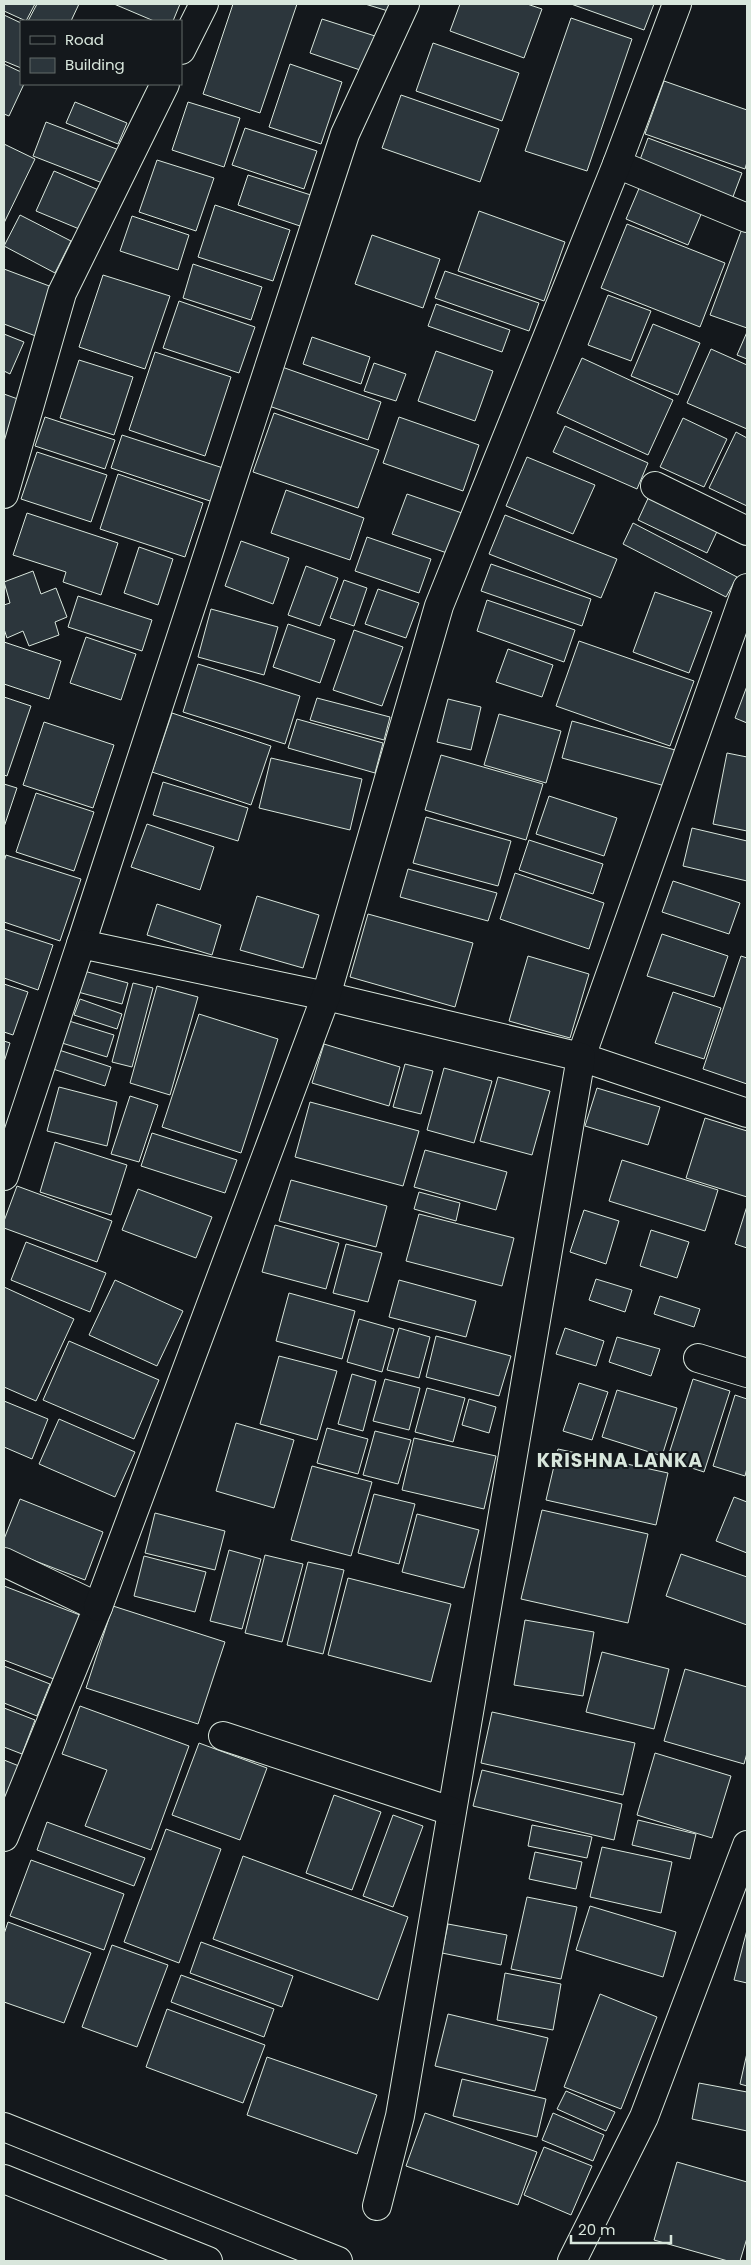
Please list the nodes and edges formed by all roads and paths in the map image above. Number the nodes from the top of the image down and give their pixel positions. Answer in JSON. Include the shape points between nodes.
{"nodes":[{"id":1,"x":204,"y":4,"type":"edge"},
{"id":2,"x":405,"y":4,"type":"edge"},
{"id":3,"x":677,"y":4,"type":"edge"},
{"id":4,"x":182,"y":48,"type":"edge"},
{"id":5,"x":165,"y":85,"type":"edge"},
{"id":6,"x":618,"y":164,"type":"junction"},
{"id":7,"x":747,"y":218,"type":"edge"},
{"id":8,"x":655,"y":486,"type":"dead end"},
{"id":9,"x":4,"y":494,"type":"edge"},
{"id":10,"x":747,"y":531,"type":"edge"},
{"id":11,"x":747,"y":588,"type":"edge"},
{"id":12,"x":81,"y":944,"type":"junction"},
{"id":13,"x":326,"y":996,"type":"junction"},
{"id":14,"x":581,"y":1057,"type":"junction"},
{"id":15,"x":747,"y":1113,"type":"edge"},
{"id":16,"x":4,"y":1176,"type":"edge"},
{"id":17,"x":698,"y":1358,"type":"dead end"},
{"id":18,"x":747,"y":1373,"type":"edge"},
{"id":19,"x":4,"y":1562,"type":"edge"},
{"id":20,"x":98,"y":1607,"type":"junction"},
{"id":21,"x":223,"y":1736,"type":"dead end"},
{"id":22,"x":451,"y":1811,"type":"junction"},
{"id":23,"x":4,"y":1837,"type":"edge"},
{"id":24,"x":747,"y":1845,"type":"edge"},
{"id":25,"x":4,"y":2127,"type":"edge"},
{"id":26,"x":4,"y":2179,"type":"edge"},
{"id":27,"x":377,"y":2206,"type":"dead end"},
{"id":28,"x":208,"y":2261,"type":"edge"},
{"id":29,"x":338,"y":2261,"type":"edge"},
{"id":30,"x":572,"y":2261,"type":"edge"}],
"edges":[{"from":1,"to":4,"type":"main road"},
{"from":2,"to":12,"type":"main road","via":[[345,134]]},
{"from":3,"to":6,"type":"main road"},
{"from":5,"to":9,"type":"main road","via":[[62,293]]},
{"from":6,"to":7,"type":"main road"},
{"from":6,"to":13,"type":"main road","via":[[439,606]]},
{"from":8,"to":10,"type":"main road"},
{"from":11,"to":14,"type":"main road"},
{"from":12,"to":13,"type":"main road"},
{"from":12,"to":16,"type":"main road"},
{"from":13,"to":14,"type":"main road"},
{"from":13,"to":20,"type":"main road"},
{"from":14,"to":15,"type":"main road"},
{"from":14,"to":22,"type":"main road"},
{"from":17,"to":18,"type":"main road"},
{"from":19,"to":20,"type":"main road"},
{"from":20,"to":23,"type":"main road"},
{"from":21,"to":22,"type":"main road"},
{"from":22,"to":27,"type":"main road","via":[[400,2116]]},
{"from":24,"to":30,"type":"main road","via":[[644,2116]]},
{"from":25,"to":29,"type":"main road"},
{"from":26,"to":28,"type":"main road"}]}
